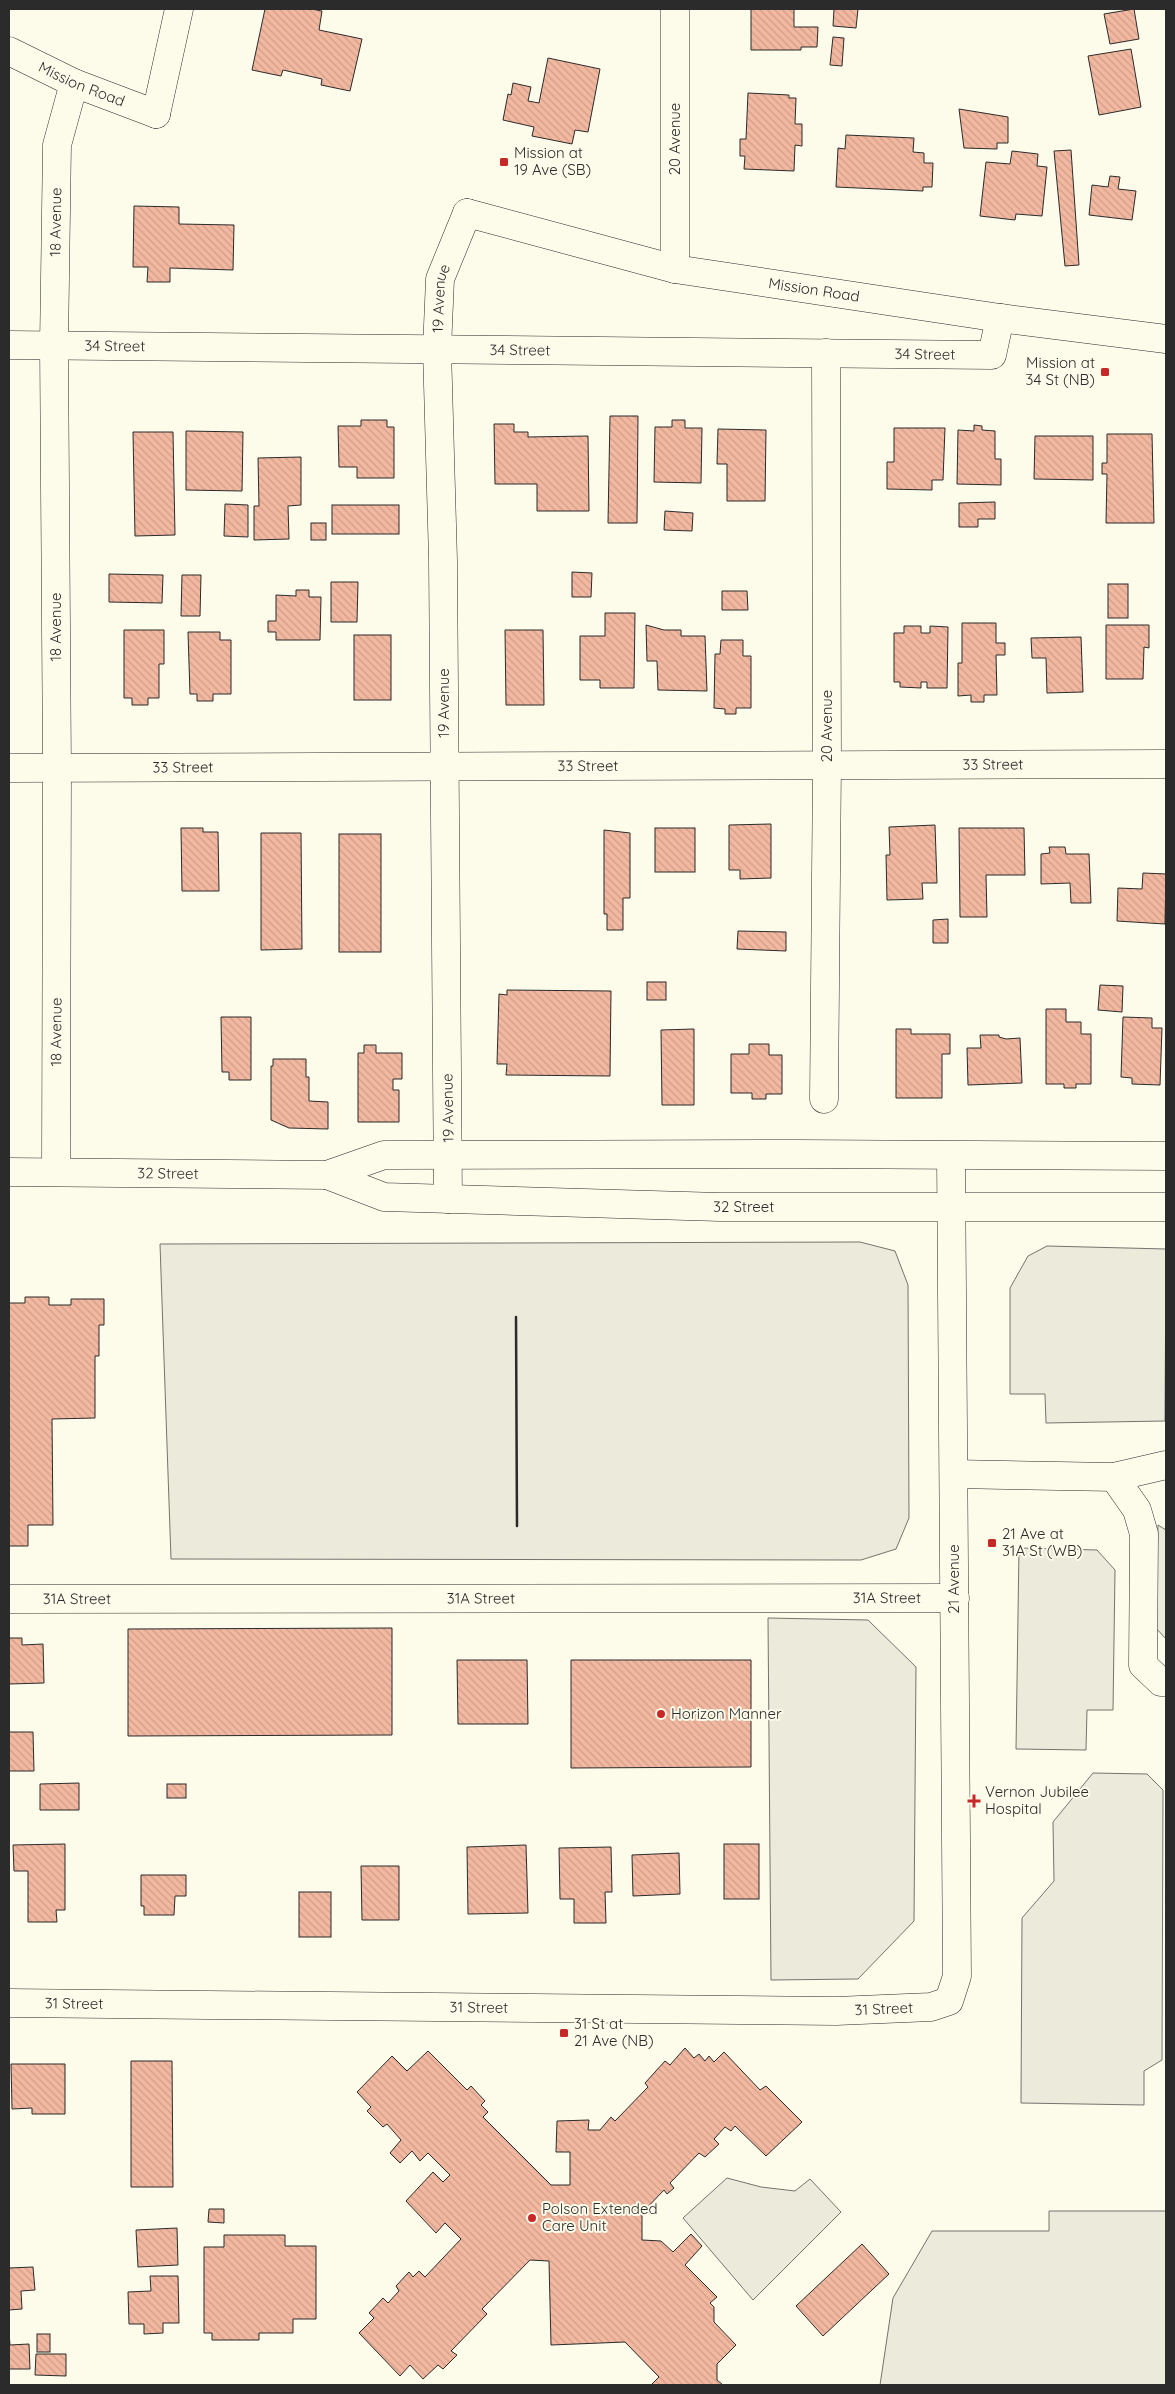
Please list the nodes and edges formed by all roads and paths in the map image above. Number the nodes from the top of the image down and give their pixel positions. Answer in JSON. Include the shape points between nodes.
{"nodes":[{"id":1,"x":179,"y":9,"type":"edge"},
{"id":2,"x":675,"y":9,"type":"edge"},
{"id":3,"x":9,"y":51,"type":"edge"},
{"id":4,"x":74,"y":83,"type":"junction"},
{"id":5,"x":467,"y":213,"type":"joint"},
{"id":6,"x":675,"y":269,"type":"junction"},
{"id":7,"x":1000,"y":318,"type":"junction"},
{"id":8,"x":1166,"y":339,"type":"edge"},
{"id":9,"x":9,"y":345,"type":"edge"},
{"id":10,"x":54,"y":345,"type":"junction"},
{"id":11,"x":438,"y":349,"type":"junction"},
{"id":12,"x":826,"y":353,"type":"junction"},
{"id":13,"x":827,"y":764,"type":"junction"},
{"id":14,"x":1166,"y":764,"type":"edge"},
{"id":15,"x":445,"y":767,"type":"junction"},
{"id":16,"x":9,"y":768,"type":"edge"},
{"id":17,"x":57,"y":768,"type":"junction"},
{"id":18,"x":824,"y":1099,"type":"dead end"},
{"id":19,"x":449,"y":1155,"type":"junction"},
{"id":20,"x":951,"y":1156,"type":"junction"},
{"id":21,"x":1166,"y":1156,"type":"edge"},
{"id":22,"x":9,"y":1172,"type":"edge"},
{"id":23,"x":56,"y":1172,"type":"junction"},
{"id":24,"x":326,"y":1175,"type":"junction"},
{"id":25,"x":448,"y":1199,"type":"junction"},
{"id":26,"x":951,"y":1208,"type":"junction"},
{"id":27,"x":1166,"y":1208,"type":"edge"},
{"id":28,"x":1166,"y":1466,"type":"edge"},
{"id":29,"x":954,"y":1474,"type":"junction"},
{"id":30,"x":1114,"y":1477,"type":"junction"},
{"id":31,"x":955,"y":1598,"type":"junction"},
{"id":32,"x":9,"y":1599,"type":"edge"},
{"id":33,"x":1166,"y":1682,"type":"edge"},
{"id":34,"x":949,"y":2001,"type":"joint"},
{"id":35,"x":9,"y":2003,"type":"edge"}],
"edges":[{"from":1,"to":4,"type":"main road","name":"Mission Road","via":[[156,114]]},
{"from":2,"to":6,"type":"main road","name":"20 Avenue"},
{"from":3,"to":4,"type":"main road","name":"Mission Road"},
{"from":4,"to":10,"type":"main road","name":"18 Avenue","via":[[57,145]]},
{"from":5,"to":6,"type":"main road","name":"Mission Road"},
{"from":5,"to":11,"type":"main road","name":"19 Avenue","via":[[440,279]]},
{"from":6,"to":7,"type":"main road","name":"Mission Road"},
{"from":7,"to":8,"type":"main road","name":"Mission Road"},
{"from":7,"to":12,"type":"main road","name":"34 Street","via":[[992,355]]},
{"from":9,"to":10,"type":"main road","name":"34 Street"},
{"from":10,"to":11,"type":"main road","name":"34 Street"},
{"from":10,"to":17,"type":"main road","name":"18 Avenue"},
{"from":11,"to":12,"type":"main road","name":"34 Street"},
{"from":11,"to":15,"type":"main road","name":"19 Avenue"},
{"from":12,"to":13,"type":"main road","name":"20 Avenue"},
{"from":13,"to":14,"type":"main road","name":"33 Street"},
{"from":13,"to":15,"type":"main road","name":"33 Street"},
{"from":13,"to":18,"type":"main road","name":"20 Avenue"},
{"from":15,"to":17,"type":"main road","name":"33 Street"},
{"from":15,"to":19,"type":"main road","name":"19 Avenue"},
{"from":16,"to":17,"type":"main road","name":"33 Street"},
{"from":17,"to":23,"type":"main road","name":"18 Avenue"},
{"from":19,"to":20,"type":"main road","name":"32 Street"},
{"from":19,"to":24,"type":"main road","name":"32 Street","via":[[384,1155]]},
{"from":19,"to":25,"type":"main road","name":"19 Avenue"},
{"from":20,"to":21,"type":"main road","name":"32 Street"},
{"from":20,"to":26,"type":"main road","name":"21 Avenue"},
{"from":22,"to":23,"type":"main road","name":"32 Street"},
{"from":23,"to":24,"type":"main road","name":"32 Street"},
{"from":24,"to":25,"type":"main road","name":"32 Street","via":[[384,1197]]},
{"from":25,"to":26,"type":"main road","name":"32 Street","via":[[720,1207]]},
{"from":26,"to":27,"type":"main road","name":"32 Street"},
{"from":26,"to":29,"type":"main road","name":"21 Avenue"},
{"from":28,"to":30,"type":"main road"},
{"from":29,"to":30,"type":"main road"},
{"from":29,"to":31,"type":"main road","name":"21 Avenue"},
{"from":30,"to":33,"type":"main road","via":[[1137,1510],[1144,1534],[1143,1665],[1161,1682]]},
{"from":31,"to":32,"type":"main road","name":"31A Street"},
{"from":31,"to":34,"type":"main road","name":"21 Avenue","via":[[957,1976]]},
{"from":34,"to":35,"type":"main road","name":"31 Street","via":[[931,2007],[836,2011]]}]}
